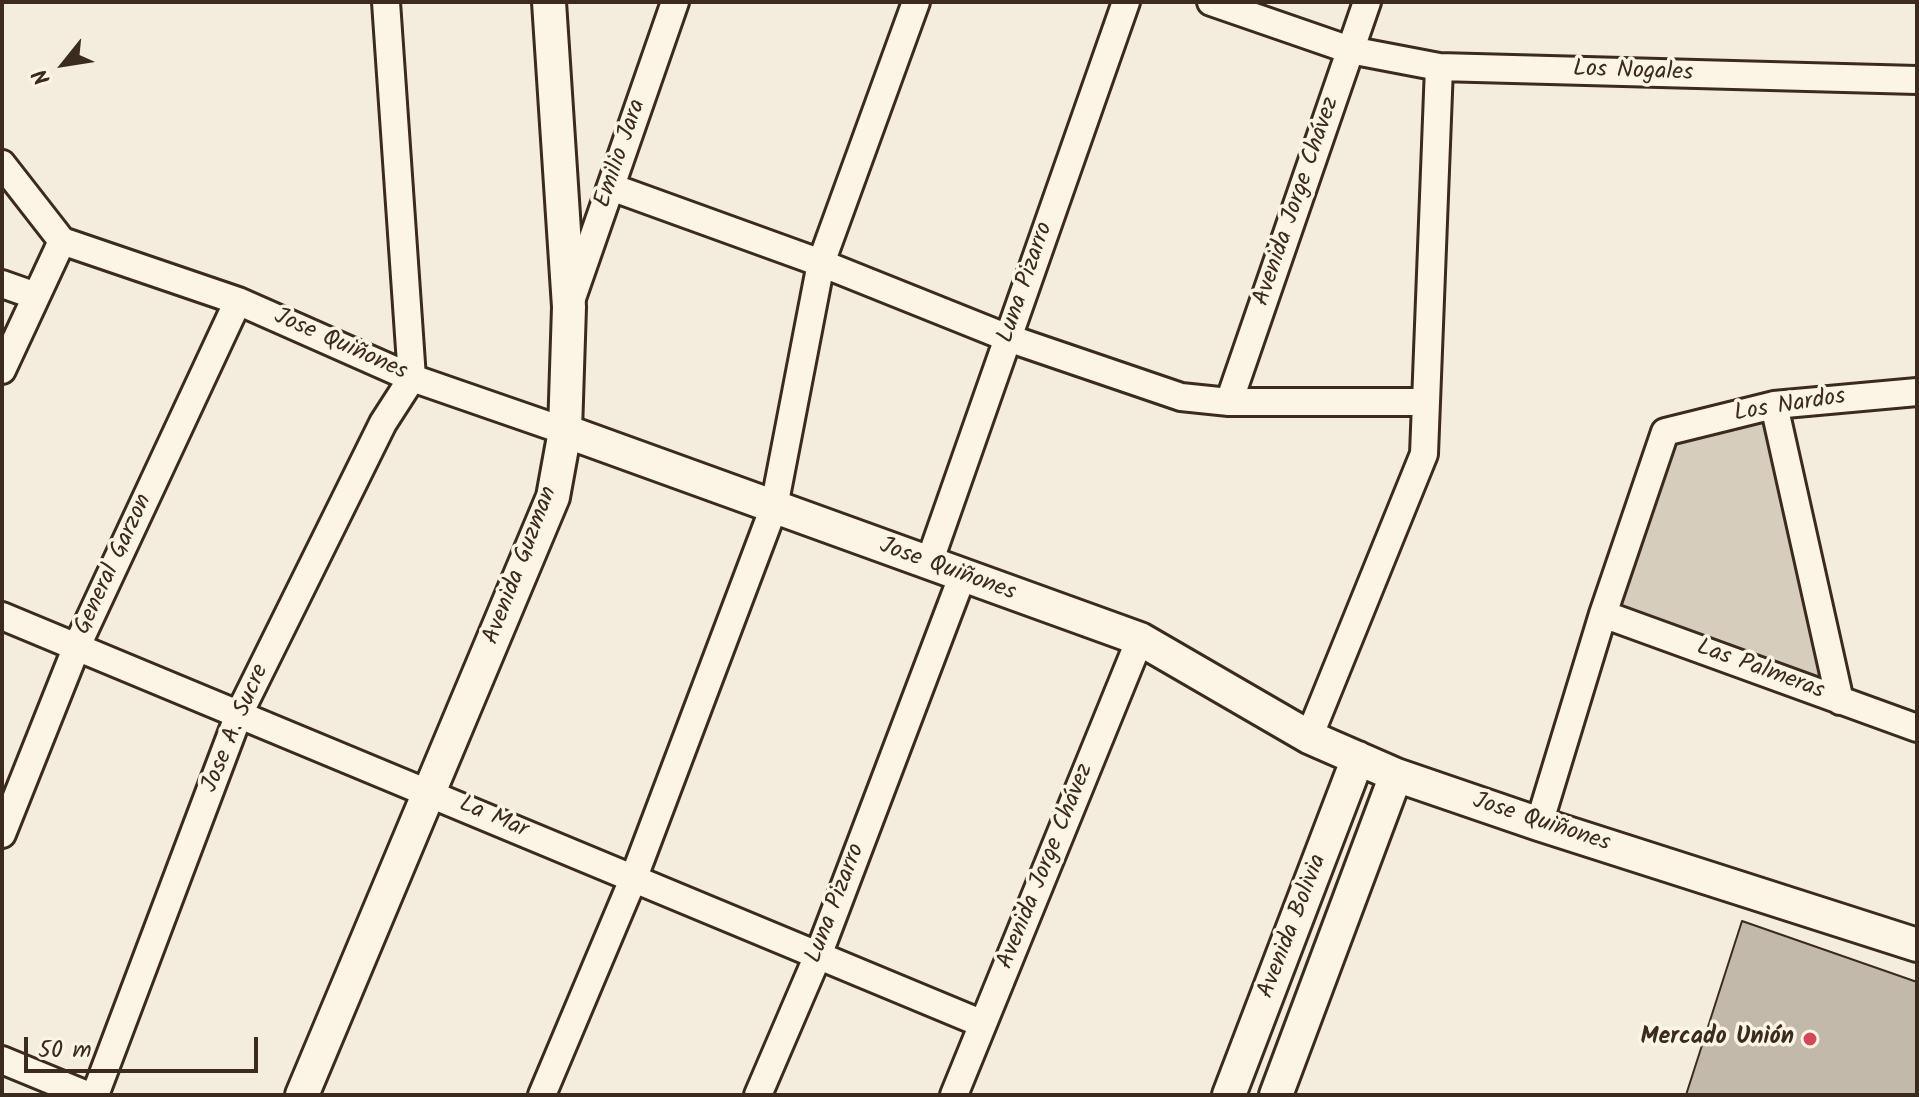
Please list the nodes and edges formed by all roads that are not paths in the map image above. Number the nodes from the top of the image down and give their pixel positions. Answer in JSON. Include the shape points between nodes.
{"nodes":[{"id":1,"x":386,"y":2,"type":"edge"},
{"id":2,"x":549,"y":2,"type":"edge"},
{"id":3,"x":675,"y":2,"type":"edge"},
{"id":4,"x":916,"y":2,"type":"edge"},
{"id":5,"x":1126,"y":2,"type":"edge"},
{"id":6,"x":1211,"y":2,"type":"edge"},
{"id":7,"x":1367,"y":2,"type":"edge"},
{"id":8,"x":1350,"y":50,"type":"junction"},
{"id":9,"x":1439,"y":67,"type":"junction"},
{"id":10,"x":1917,"y":80,"type":"edge"},
{"id":11,"x":2,"y":164,"type":"edge"},
{"id":12,"x":611,"y":187,"type":"junction"},
{"id":13,"x":62,"y":241,"type":"junction"},
{"id":14,"x":821,"y":263,"type":"junction"},
{"id":15,"x":2,"y":284,"type":"edge"},
{"id":16,"x":36,"y":296,"type":"junction"},
{"id":17,"x":238,"y":301,"type":"junction"},
{"id":18,"x":569,"y":307,"type":"junction"},
{"id":19,"x":1008,"y":338,"type":"junction"},
{"id":20,"x":2,"y":370,"type":"edge"},
{"id":21,"x":412,"y":378,"type":"junction"},
{"id":22,"x":1917,"y":392,"type":"edge"},
{"id":23,"x":1229,"y":402,"type":"junction"},
{"id":24,"x":1426,"y":402,"type":"junction"},
{"id":25,"x":1774,"y":405,"type":"junction"},
{"id":26,"x":565,"y":431,"type":"junction"},
{"id":27,"x":774,"y":507,"type":"junction"},
{"id":28,"x":929,"y":563,"type":"junction"},
{"id":29,"x":962,"y":577,"type":"junction"},
{"id":30,"x":1603,"y":614,"type":"junction"},
{"id":31,"x":2,"y":616,"type":"edge"},
{"id":32,"x":1140,"y":639,"type":"junction"},
{"id":33,"x":77,"y":646,"type":"junction"},
{"id":34,"x":1840,"y":701,"type":"junction"},
{"id":35,"x":239,"y":714,"type":"junction"},
{"id":36,"x":1917,"y":728,"type":"edge"},
{"id":37,"x":1309,"y":737,"type":"junction"},
{"id":38,"x":1358,"y":758,"type":"junction"},
{"id":39,"x":1396,"y":775,"type":"junction"},
{"id":40,"x":430,"y":792,"type":"junction"},
{"id":41,"x":1539,"y":824,"type":"junction"},
{"id":42,"x":2,"y":834,"type":"edge"},
{"id":43,"x":634,"y":877,"type":"junction"},
{"id":44,"x":1917,"y":945,"type":"edge"},
{"id":45,"x":819,"y":953,"type":"junction"},
{"id":46,"x":983,"y":1024,"type":"junction"},
{"id":47,"x":2,"y":1060,"type":"edge"},
{"id":48,"x":87,"y":1095,"type":"edge"},
{"id":49,"x":95,"y":1095,"type":"edge"},
{"id":50,"x":302,"y":1095,"type":"edge"},
{"id":51,"x":542,"y":1095,"type":"edge"},
{"id":52,"x":758,"y":1095,"type":"edge"},
{"id":53,"x":954,"y":1095,"type":"edge"},
{"id":54,"x":1229,"y":1095,"type":"edge"},
{"id":55,"x":1276,"y":1095,"type":"edge"}],
"edges":[{"from":1,"to":21,"type":"street"},
{"from":2,"to":18,"type":"street","name":"Avenida Guzman"},
{"from":3,"to":12,"type":"street","name":"Emilio Jara"},
{"from":4,"to":14,"type":"street"},
{"from":5,"to":19,"type":"street","name":"Luna Pizarro"},
{"from":6,"to":8,"type":"street","name":"Los Nogales"},
{"from":7,"to":8,"type":"street","name":"Avenida Jorge Chávez"},
{"from":8,"to":9,"type":"street","name":"Los Nogales"},
{"from":8,"to":23,"type":"street","name":"Avenida Jorge Chávez"},
{"from":9,"to":10,"type":"street","name":"Los Nogales"},
{"from":9,"to":24,"type":"street"},
{"from":11,"to":13,"type":"street"},
{"from":12,"to":14,"type":"street"},
{"from":12,"to":18,"type":"street","name":"Emilio Jara"},
{"from":13,"to":16,"type":"street"},
{"from":13,"to":17,"type":"street","name":"Jose Quiñones"},
{"from":14,"to":19,"type":"street"},
{"from":14,"to":27,"type":"street"},
{"from":15,"to":16,"type":"street"},
{"from":16,"to":20,"type":"street"},
{"from":17,"to":21,"type":"street","name":"Jose Quiñones"},
{"from":17,"to":33,"type":"street","name":"General Garzon"},
{"from":18,"to":26,"type":"street","name":"Avenida Guzman"},
{"from":19,"to":23,"type":"street","via":[[1181,397]]},
{"from":19,"to":28,"type":"street","name":"Luna Pizarro"},
{"from":21,"to":26,"type":"street","name":"Jose Quiñones"},
{"from":21,"to":35,"type":"street","name":"Jose A. Sucre","via":[[383,423]]},
{"from":22,"to":25,"type":"street","name":"Los Nardos"},
{"from":23,"to":24,"type":"street"},
{"from":24,"to":37,"type":"street","via":[[1424,454]]},
{"from":25,"to":30,"type":"street","name":"Los Nardos","via":[[1665,432]]},
{"from":25,"to":34,"type":"street"},
{"from":26,"to":27,"type":"street","name":"Jose Quiñones"},
{"from":26,"to":40,"type":"street","name":"Avenida Guzman","via":[[553,497]]},
{"from":27,"to":28,"type":"street","name":"Jose Quiñones"},
{"from":27,"to":43,"type":"street"},
{"from":28,"to":29,"type":"street","name":"Jose Quiñones"},
{"from":29,"to":32,"type":"street","name":"Jose Quiñones"},
{"from":29,"to":45,"type":"street","name":"Luna Pizarro"},
{"from":30,"to":34,"type":"street","name":"Las Palmeras"},
{"from":30,"to":41,"type":"street"},
{"from":31,"to":33,"type":"street","name":"La Mar"},
{"from":32,"to":37,"type":"street","name":"Jose Quiñones"},
{"from":32,"to":46,"type":"street","name":"Avenida Jorge Chávez"},
{"from":33,"to":35,"type":"street","name":"La Mar"},
{"from":33,"to":42,"type":"street","name":"General Garzon"},
{"from":34,"to":36,"type":"street","name":"Las Palmeras"},
{"from":35,"to":40,"type":"street","name":"La Mar"},
{"from":35,"to":49,"type":"street","name":"Jose A. Sucre"},
{"from":37,"to":38,"type":"street","name":"Jose Quiñones"},
{"from":38,"to":39,"type":"street","name":"Jose Quiñones"},
{"from":38,"to":54,"type":"street","name":"Avenida Bolivia"},
{"from":39,"to":41,"type":"street","name":"Jose Quiñones"},
{"from":39,"to":55,"type":"street","name":"Avenida Bolivia"},
{"from":40,"to":43,"type":"street","name":"La Mar"},
{"from":40,"to":50,"type":"street","name":"Avenida Guzman"},
{"from":41,"to":44,"type":"street","name":"Jose Quiñones"},
{"from":43,"to":45,"type":"street","name":"La Mar"},
{"from":43,"to":51,"type":"street"},
{"from":45,"to":46,"type":"street","name":"La Mar"},
{"from":45,"to":52,"type":"street","name":"Luna Pizarro"},
{"from":46,"to":53,"type":"street","name":"Avenida Jorge Chávez"},
{"from":47,"to":48,"type":"street"}]}
